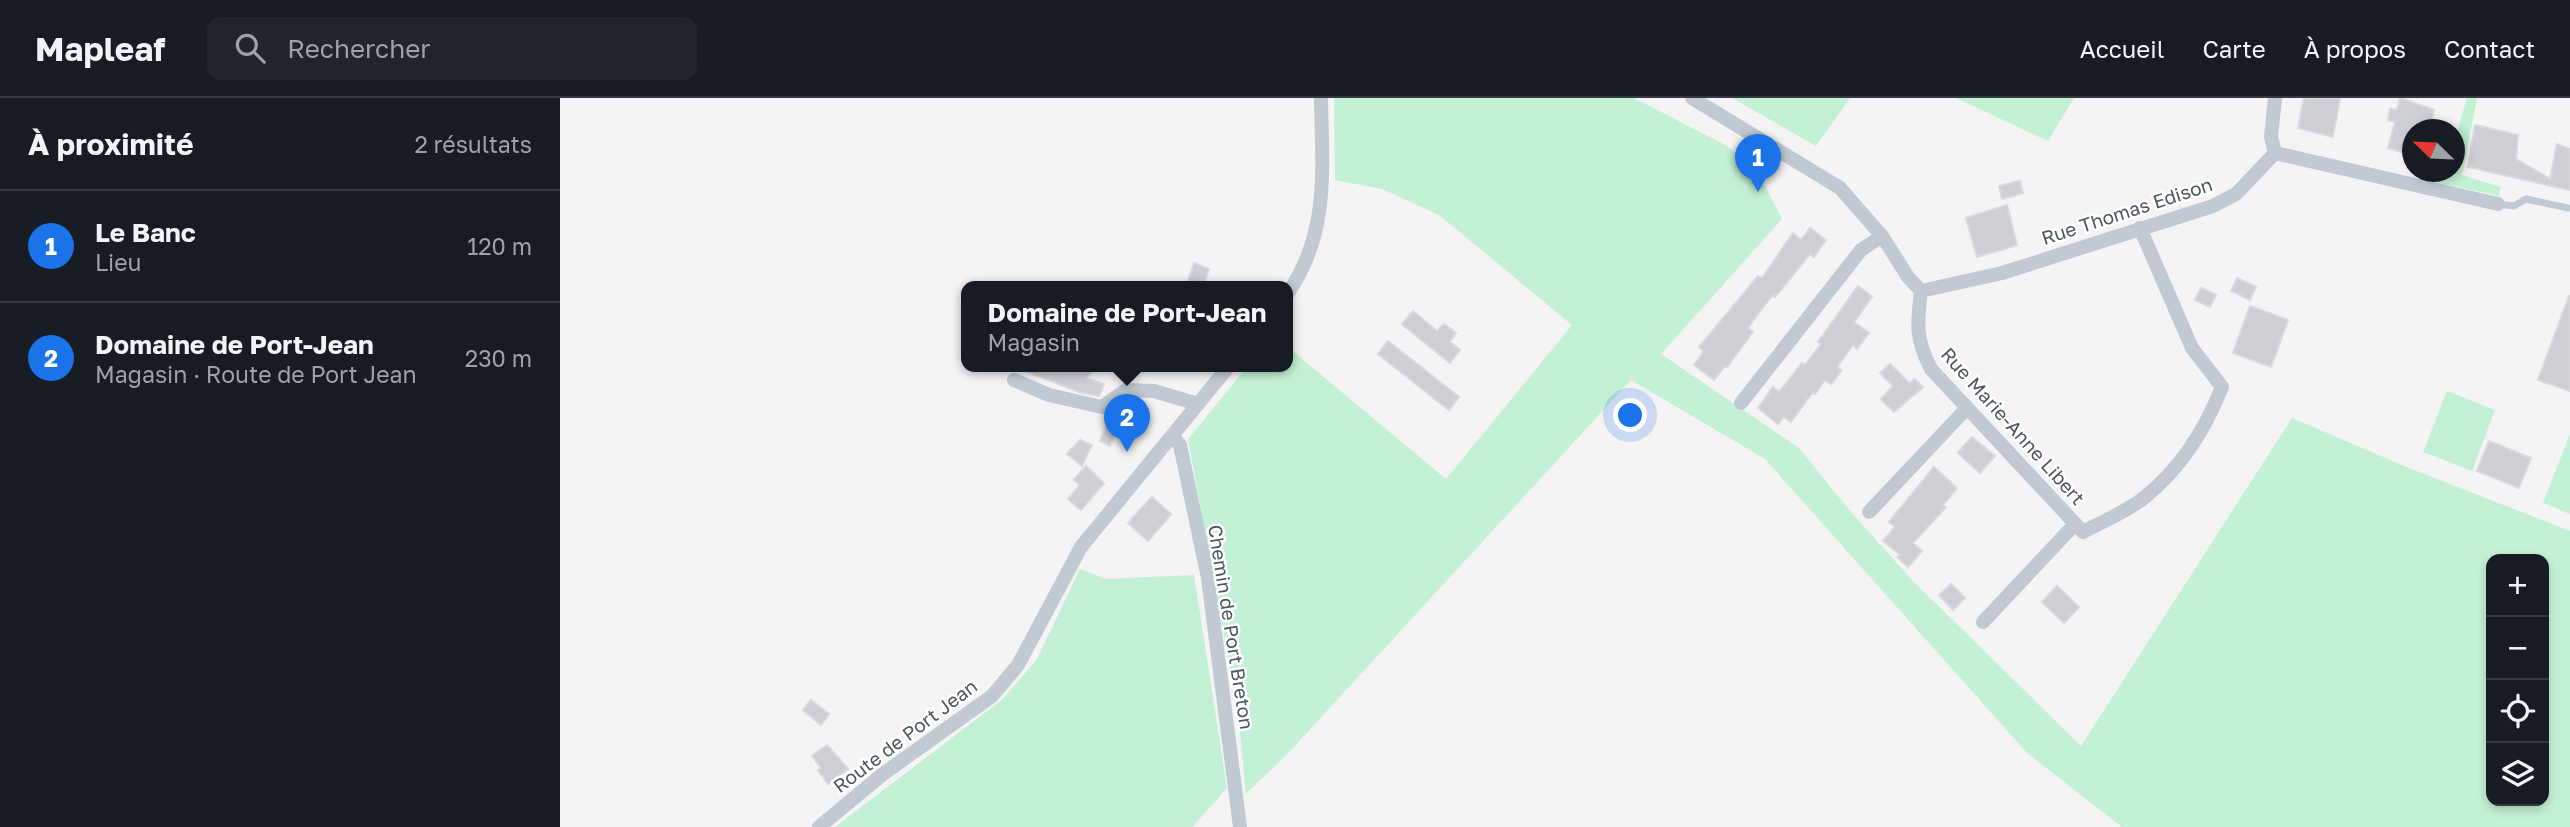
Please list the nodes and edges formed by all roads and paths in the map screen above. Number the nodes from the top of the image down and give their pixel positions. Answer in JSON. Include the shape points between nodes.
{"nodes":[{"id":1,"x":1321,"y":98,"type":"edge"},
{"id":2,"x":1692,"y":98,"type":"edge"},
{"id":3,"x":2275,"y":98,"type":"edge"},
{"id":4,"x":2275,"y":153,"type":"junction"},
{"id":5,"x":2498,"y":204,"type":"joint"},
{"id":6,"x":2568,"y":208,"type":"edge"},
{"id":7,"x":2140,"y":228,"type":"junction"},
{"id":8,"x":1882,"y":236,"type":"junction"},
{"id":9,"x":1293,"y":285,"type":"edge"},
{"id":10,"x":1921,"y":291,"type":"junction"},
{"id":11,"x":1224,"y":372,"type":"edge"},
{"id":12,"x":1014,"y":380,"type":"dead end"},
{"id":13,"x":1741,"y":403,"type":"dead end"},
{"id":14,"x":1198,"y":404,"type":"junction"},
{"id":15,"x":1967,"y":408,"type":"junction"},
{"id":16,"x":1173,"y":436,"type":"junction"},
{"id":17,"x":1869,"y":512,"type":"dead end"},
{"id":18,"x":2075,"y":524,"type":"junction"},
{"id":19,"x":1983,"y":622,"type":"dead end"},
{"id":20,"x":819,"y":827,"type":"edge"},
{"id":21,"x":1240,"y":827,"type":"edge"}],
"edges":[{"from":1,"to":9,"type":"street","via":[[1322,202],[1307,261]]},
{"from":2,"to":8,"type":"street","via":[[1840,188]]},
{"from":3,"to":4,"type":"street","via":[[2271,137]]},
{"from":4,"to":5,"type":"street"},
{"from":4,"to":7,"type":"street","name":"Rue Thomas Edison","via":[[2236,194],[2213,206]]},
{"from":5,"to":6,"type":"lane","via":[[2514,206],[2526,199]]},
{"from":7,"to":10,"type":"street","name":"Rue Thomas Edison","via":[[2002,273]]},
{"from":7,"to":18,"type":"street","name":"Rue Marie-Anne Libert","via":[[2192,348],[2222,387],[2181,463],[2143,499],[2083,532]]},
{"from":8,"to":10,"type":"street"},
{"from":8,"to":13,"type":"street","via":[[1861,250]]},
{"from":10,"to":15,"type":"street","name":"Rue Marie-Anne Libert","via":[[1920,346],[1931,369]]},
{"from":11,"to":14,"type":"street","name":"Route de Port Jean"},
{"from":12,"to":14,"type":"street","via":[[1049,395],[1102,407],[1126,390],[1154,391]]},
{"from":14,"to":16,"type":"street","name":"Route de Port Jean"},
{"from":15,"to":17,"type":"street"},
{"from":15,"to":18,"type":"street","name":"Rue Marie-Anne Libert"},
{"from":16,"to":20,"type":"street","name":"Route de Port Jean","via":[[1081,547],[1018,666],[992,696],[883,774]]},
{"from":16,"to":21,"type":"street","name":"Chemin de Port Breton","via":[[1180,445],[1208,578]]},
{"from":18,"to":19,"type":"street"}]}
